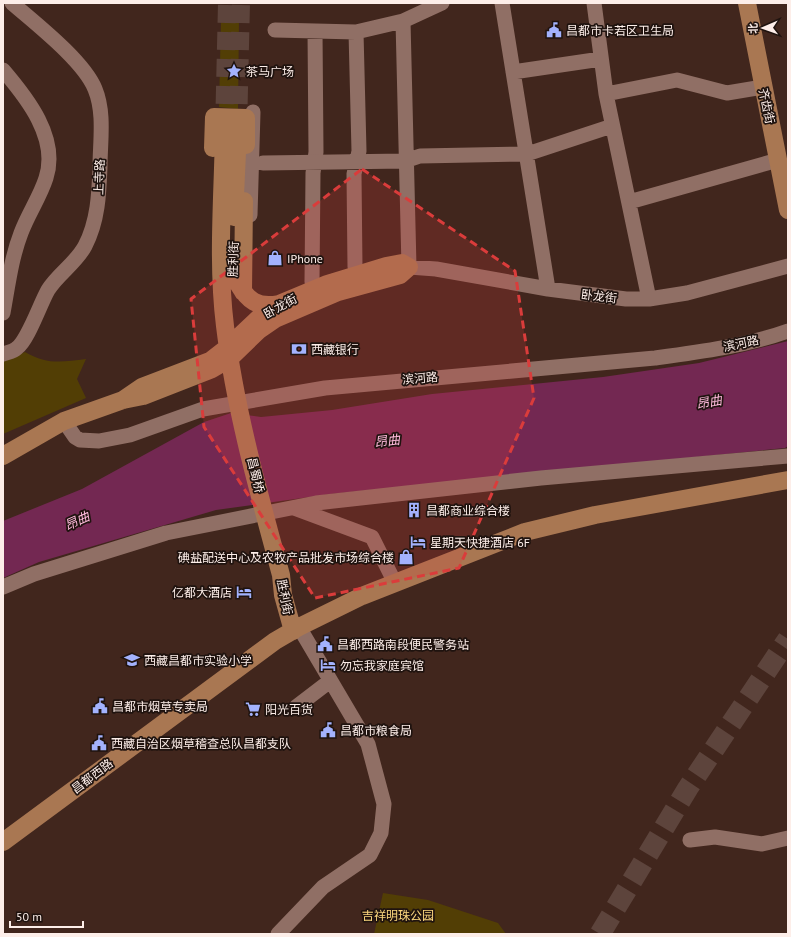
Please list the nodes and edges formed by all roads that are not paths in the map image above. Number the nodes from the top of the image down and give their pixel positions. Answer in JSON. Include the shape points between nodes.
{"nodes":[{"id":1,"x":12,"y":3,"type":"edge"},
{"id":2,"x":442,"y":3,"type":"edge"},
{"id":3,"x":502,"y":3,"type":"edge"},
{"id":4,"x":594,"y":3,"type":"edge"},
{"id":5,"x":747,"y":3,"type":"edge"},
{"id":6,"x":403,"y":21,"type":"junction"},
{"id":7,"x":275,"y":30,"type":"dead end"},
{"id":8,"x":315,"y":31,"type":"junction"},
{"id":9,"x":356,"y":32,"type":"junction"},
{"id":10,"x":601,"y":59,"type":"junction"},
{"id":11,"x":3,"y":70,"type":"edge"},
{"id":12,"x":513,"y":72,"type":"junction"},
{"id":13,"x":763,"y":87,"type":"junction"},
{"id":14,"x":606,"y":94,"type":"junction"},
{"id":15,"x":253,"y":112,"type":"dead end"},
{"id":16,"x":612,"y":126,"type":"junction"},
{"id":17,"x":527,"y":154,"type":"junction"},
{"id":18,"x":778,"y":160,"type":"junction"},
{"id":19,"x":406,"y":161,"type":"junction"},
{"id":20,"x":315,"y":162,"type":"junction"},
{"id":21,"x":357,"y":162,"type":"junction"},
{"id":22,"x":263,"y":163,"type":"dead end"},
{"id":23,"x":629,"y":202,"type":"junction"},
{"id":24,"x":788,"y":210,"type":"edge"},
{"id":25,"x":788,"y":266,"type":"edge"},
{"id":26,"x":232,"y":267,"type":"junction"},
{"id":27,"x":355,"y":267,"type":"dead end"},
{"id":28,"x":409,"y":267,"type":"junction"},
{"id":29,"x":312,"y":282,"type":"dead end"},
{"id":30,"x":548,"y":290,"type":"junction"},
{"id":31,"x":243,"y":292,"type":"junction"},
{"id":32,"x":649,"y":299,"type":"junction"},
{"id":33,"x":273,"y":301,"type":"junction"},
{"id":34,"x":3,"y":313,"type":"edge"},
{"id":35,"x":224,"y":317,"type":"junction"},
{"id":36,"x":788,"y":331,"type":"edge"},
{"id":37,"x":232,"y":350,"type":"junction"},
{"id":38,"x":3,"y":354,"type":"edge"},
{"id":39,"x":239,"y":387,"type":"joint"},
{"id":40,"x":64,"y":421,"type":"junction"},
{"id":41,"x":3,"y":456,"type":"edge"},
{"id":42,"x":788,"y":456,"type":"edge"},
{"id":43,"x":788,"y":480,"type":"edge"},
{"id":44,"x":293,"y":508,"type":"junction"},
{"id":45,"x":282,"y":560,"type":"joint"},
{"id":46,"x":395,"y":583,"type":"junction"},
{"id":47,"x":3,"y":587,"type":"edge"},
{"id":48,"x":298,"y":628,"type":"junction"},
{"id":49,"x":330,"y":682,"type":"junction"},
{"id":50,"x":296,"y":707,"type":"dead end"},
{"id":51,"x":788,"y":838,"type":"edge"},
{"id":52,"x":690,"y":840,"type":"dead end"},
{"id":53,"x":3,"y":842,"type":"edge"},
{"id":54,"x":278,"y":934,"type":"edge"}],
"edges":[{"from":1,"to":38,"type":"street","name":"上寺路","via":[[82,67],[95,89],[101,118],[100,174],[98,206],[85,246],[49,289],[22,343],[12,352]]},
{"from":2,"to":6,"type":"street"},
{"from":3,"to":12,"type":"street"},
{"from":4,"to":10,"type":"street"},
{"from":5,"to":13,"type":"main road","name":"齐齿街"},
{"from":6,"to":9,"type":"street"},
{"from":6,"to":19,"type":"street"},
{"from":7,"to":8,"type":"street"},
{"from":8,"to":9,"type":"street"},
{"from":8,"to":20,"type":"street"},
{"from":9,"to":21,"type":"street","via":[[359,151]]},
{"from":10,"to":12,"type":"street"},
{"from":10,"to":14,"type":"street"},
{"from":11,"to":34,"type":"street","via":[[26,98],[40,123],[49,158],[45,182],[24,224],[15,252]]},
{"from":12,"to":17,"type":"street"},
{"from":13,"to":14,"type":"street","via":[[727,93],[677,80]]},
{"from":13,"to":18,"type":"main road","name":"齐齿街"},
{"from":14,"to":16,"type":"street"},
{"from":15,"to":33,"type":"street","via":[[248,282],[254,296]]},
{"from":16,"to":17,"type":"street"},
{"from":16,"to":23,"type":"street"},
{"from":17,"to":19,"type":"street","via":[[420,156]]},
{"from":17,"to":30,"type":"street"},
{"from":18,"to":23,"type":"street"},
{"from":18,"to":24,"type":"main road","name":"齐齿街"},
{"from":19,"to":21,"type":"street"},
{"from":19,"to":28,"type":"street"},
{"from":20,"to":21,"type":"street"},
{"from":20,"to":22,"type":"street"},
{"from":20,"to":29,"type":"street"},
{"from":21,"to":27,"type":"street","via":[[354,174]]},
{"from":23,"to":32,"type":"street"},
{"from":25,"to":32,"type":"street","name":"卧龙街","via":[[724,284]]},
{"from":26,"to":31,"type":"main road"},
{"from":26,"to":35,"type":"main road","name":"胜利街","via":[[231,131],[221,272]]},
{"from":26,"to":37,"type":"main road","name":"胜利街"},
{"from":28,"to":30,"type":"street","name":"卧龙街","via":[[461,273]]},
{"from":28,"to":33,"type":"main road","name":"卧龙街","via":[[402,263],[386,266]]},
{"from":28,"to":37,"type":"main road","name":"卧龙街","via":[[400,275],[338,292],[275,320]]},
{"from":30,"to":32,"type":"street","name":"卧龙街","via":[[603,297]]},
{"from":31,"to":33,"type":"main road","via":[[252,302],[260,305]]},
{"from":31,"to":35,"type":"main road","via":[[246,118],[214,117],[210,278]]},
{"from":33,"to":37,"type":"main road","name":"卧龙街"},
{"from":35,"to":37,"type":"main road","name":"胜利街"},
{"from":36,"to":40,"type":"street","name":"滨河路","via":[[775,336],[655,358],[324,388],[203,409],[130,435],[99,441],[80,440]]},
{"from":37,"to":39,"type":"main road","name":"胜利街"},
{"from":37,"to":40,"type":"main road","via":[[212,369],[191,378]]},
{"from":39,"to":45,"type":"main road","name":"昌蜀桥"},
{"from":40,"to":41,"type":"main road"},
{"from":42,"to":44,"type":"street","via":[[541,478]]},
{"from":43,"to":46,"type":"main road","name":"昌都西路","via":[[559,522],[525,532]]},
{"from":44,"to":46,"type":"street","via":[[372,537]]},
{"from":44,"to":47,"type":"street","via":[[166,533],[34,574]]},
{"from":45,"to":48,"type":"main road","name":"胜利街"},
{"from":46,"to":48,"type":"main road","name":"昌都西路","via":[[362,596]]},
{"from":48,"to":49,"type":"street"},
{"from":48,"to":53,"type":"main road","name":"昌都西路","via":[[225,677]]},
{"from":49,"to":50,"type":"street"},
{"from":49,"to":54,"type":"street","via":[[368,744],[384,804],[381,833],[370,856],[323,887]]},
{"from":51,"to":52,"type":"street","via":[[762,844],[715,837]]}]}
